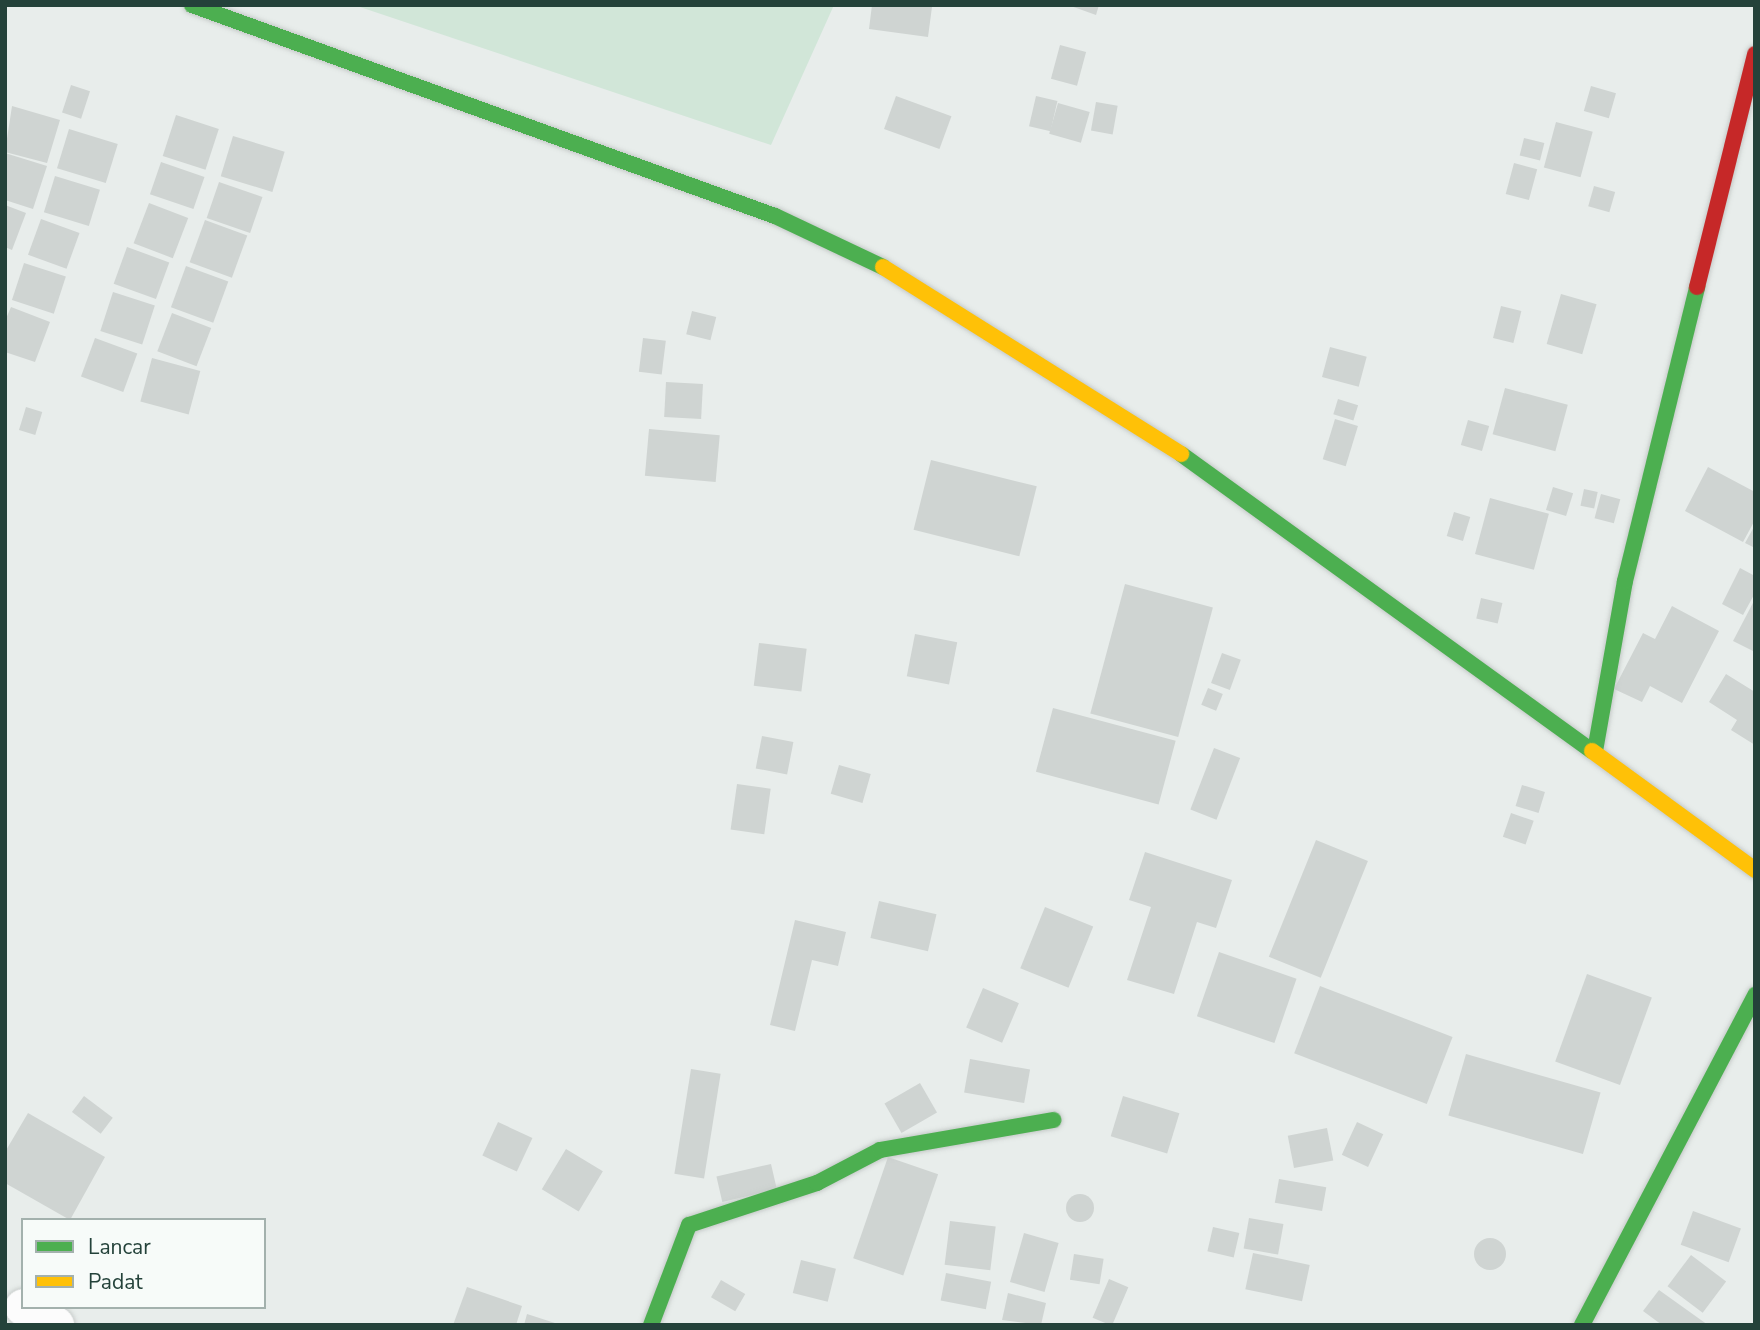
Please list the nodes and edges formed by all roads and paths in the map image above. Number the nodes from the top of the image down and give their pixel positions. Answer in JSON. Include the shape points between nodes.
{"nodes":[{"id":1,"x":192,"y":5,"type":"edge"},
{"id":2,"x":1755,"y":54,"type":"edge"},
{"id":3,"x":1595,"y":751,"type":"junction"},
{"id":4,"x":1755,"y":870,"type":"edge"},
{"id":5,"x":1755,"y":995,"type":"edge"},
{"id":6,"x":1053,"y":1120,"type":"dead end"},
{"id":7,"x":5,"y":1298,"type":"edge"},
{"id":8,"x":21,"y":1306,"type":"edge"},
{"id":9,"x":27,"y":1309,"type":"edge"},
{"id":10,"x":55,"y":1325,"type":"edge"},
{"id":11,"x":651,"y":1325,"type":"edge"},
{"id":12,"x":1582,"y":1325,"type":"edge"}],
"edges":[{"from":1,"to":3,"type":"street","via":[[775,216],[868,258],[965,314],[1191,460]]},
{"from":2,"to":3,"type":"street","via":[[1625,581]]},
{"from":3,"to":4,"type":"street"},
{"from":5,"to":12,"type":"street"},
{"from":6,"to":11,"type":"street","via":[[880,1150],[817,1183],[689,1225]]},
{"from":7,"to":8,"type":"street"},
{"from":9,"to":10,"type":"street"}]}
